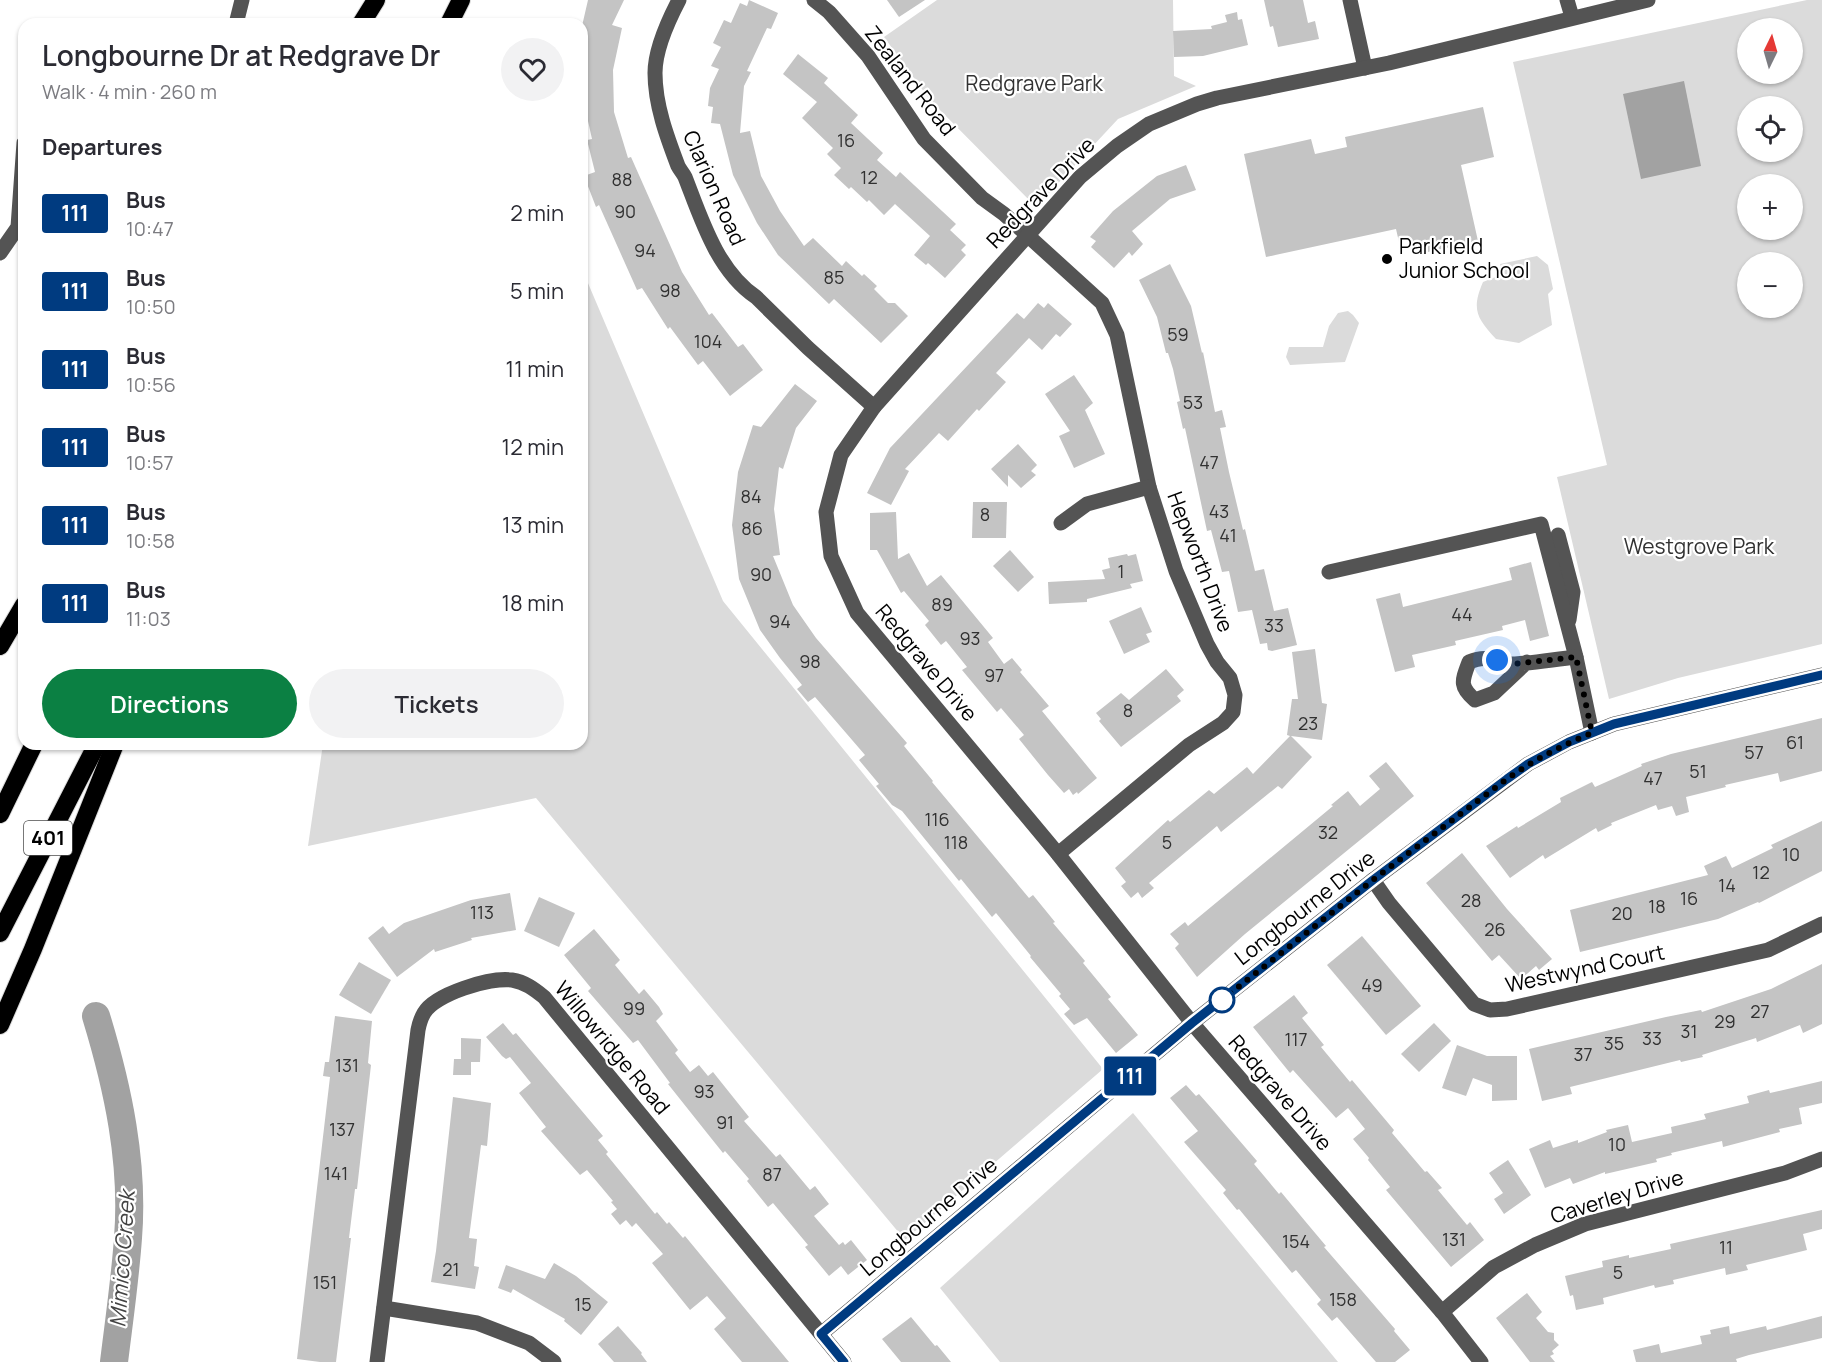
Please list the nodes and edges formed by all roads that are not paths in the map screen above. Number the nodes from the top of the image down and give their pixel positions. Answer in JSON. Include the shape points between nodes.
{"nodes":[{"id":1,"x":243,"y":0,"type":"edge"},
{"id":2,"x":376,"y":0,"type":"edge"},
{"id":3,"x":383,"y":0,"type":"edge"},
{"id":4,"x":461,"y":0,"type":"edge"},
{"id":5,"x":679,"y":0,"type":"edge"},
{"id":6,"x":814,"y":0,"type":"edge"},
{"id":7,"x":1350,"y":0,"type":"edge"},
{"id":8,"x":1567,"y":0,"type":"edge"},
{"id":9,"x":1648,"y":0,"type":"edge"},
{"id":10,"x":1572,"y":17,"type":"junction"},
{"id":11,"x":238,"y":18,"type":"edge"},
{"id":12,"x":365,"y":18,"type":"edge"},
{"id":13,"x":375,"y":18,"type":"edge"},
{"id":14,"x":452,"y":18,"type":"edge"},
{"id":15,"x":1365,"y":68,"type":"junction"},
{"id":16,"x":18,"y":227,"type":"edge"},
{"id":17,"x":1026,"y":235,"type":"junction"},
{"id":18,"x":0,"y":253,"type":"edge"},
{"id":19,"x":874,"y":406,"type":"junction"},
{"id":20,"x":1149,"y":487,"type":"junction"},
{"id":21,"x":1061,"y":523,"type":"dead end"},
{"id":22,"x":1558,"y":534,"type":"dead end"},
{"id":23,"x":1329,"y":572,"type":"dead end"},
{"id":24,"x":18,"y":615,"type":"edge"},
{"id":25,"x":1568,"y":625,"type":"junction"},
{"id":26,"x":0,"y":646,"type":"edge"},
{"id":27,"x":1576,"y":657,"type":"junction"},
{"id":28,"x":1527,"y":662,"type":"dead end"},
{"id":29,"x":1822,"y":675,"type":"edge"},
{"id":30,"x":1592,"y":733,"type":"junction"},
{"id":31,"x":30,"y":750,"type":"edge"},
{"id":32,"x":94,"y":750,"type":"edge"},
{"id":33,"x":113,"y":750,"type":"edge"},
{"id":34,"x":0,"y":814,"type":"edge"},
{"id":35,"x":1058,"y":854,"type":"junction"},
{"id":36,"x":1373,"y":880,"type":"junction"},
{"id":37,"x":1822,"y":924,"type":"edge"},
{"id":38,"x":0,"y":933,"type":"edge"},
{"id":39,"x":1192,"y":1023,"type":"junction"},
{"id":40,"x":0,"y":1025,"type":"edge"},
{"id":41,"x":1822,"y":1159,"type":"edge"},
{"id":42,"x":384,"y":1308,"type":"junction"},
{"id":43,"x":1442,"y":1312,"type":"junction"},
{"id":44,"x":821,"y":1334,"type":"junction"},
{"id":45,"x":377,"y":1362,"type":"edge"},
{"id":46,"x":554,"y":1362,"type":"edge"},
{"id":47,"x":844,"y":1362,"type":"edge"},
{"id":48,"x":1481,"y":1362,"type":"edge"}],
"edges":[{"from":1,"to":11,"type":"street"},
{"from":2,"to":12,"type":"highway"},
{"from":3,"to":13,"type":"highway"},
{"from":4,"to":14,"type":"highway"},
{"from":5,"to":19,"type":"street","name":"Clarion Road","via":[[656,61],[657,97],[662,122],[705,231],[747,291]]},
{"from":6,"to":17,"type":"street","name":"Zealand Road","via":[[868,57],[924,139],[982,198]]},
{"from":7,"to":15,"type":"street"},
{"from":8,"to":10,"type":"street"},
{"from":9,"to":10,"type":"street","name":"Redgrave Drive"},
{"from":10,"to":15,"type":"street","name":"Redgrave Drive"},
{"from":15,"to":17,"type":"street","name":"Redgrave Drive","via":[[1217,98],[1149,124],[1080,177]]},
{"from":16,"to":18,"type":"street"},
{"from":17,"to":19,"type":"street","name":"Redgrave Drive"},
{"from":17,"to":20,"type":"street","name":"Hepworth Drive","via":[[1102,303],[1111,320],[1122,354]]},
{"from":19,"to":35,"type":"street","name":"Redgrave Drive","via":[[841,455],[826,512],[831,556],[857,613]]},
{"from":20,"to":21,"type":"street","via":[[1087,504]]},
{"from":20,"to":35,"type":"street","name":"Hepworth Drive","via":[[1185,596],[1207,644],[1230,678],[1235,695],[1233,712]]},
{"from":22,"to":25,"type":"street","via":[[1572,592]]},
{"from":23,"to":25,"type":"street","via":[[1541,524]]},
{"from":24,"to":26,"type":"highway"},
{"from":25,"to":27,"type":"street"},
{"from":27,"to":28,"type":"street"},
{"from":27,"to":30,"type":"street"},
{"from":29,"to":30,"type":"street","name":"Longbourne Drive","via":[[1649,715]]},
{"from":30,"to":36,"type":"street","name":"Longbourne Drive","via":[[1528,764]]},
{"from":31,"to":34,"type":"highway","number":"401"},
{"from":32,"to":38,"type":"highway","number":"401"},
{"from":33,"to":40,"type":"highway"},
{"from":35,"to":39,"type":"street","name":"Redgrave Drive"},
{"from":36,"to":37,"type":"street","name":"Westwynd Court","via":[[1474,1004],[1490,1010],[1768,950]]},
{"from":36,"to":39,"type":"street","name":"Longbourne Drive"},
{"from":39,"to":43,"type":"street","name":"Redgrave Drive"},
{"from":39,"to":44,"type":"street","name":"Longbourne Drive"},
{"from":41,"to":43,"type":"street","name":"Caverley Drive","via":[[1785,1173],[1585,1224],[1494,1267]]},
{"from":42,"to":44,"type":"street","name":"Willowridge Road","via":[[417,1030],[423,1013],[434,1001],[448,993],[498,979],[529,985],[544,997]]},
{"from":42,"to":45,"type":"street","name":"Willowridge Road"},
{"from":42,"to":46,"type":"street","via":[[477,1323],[529,1343]]},
{"from":43,"to":48,"type":"street","name":"Redgrave Drive"},
{"from":44,"to":47,"type":"street","name":"Willowridge Road"}]}
